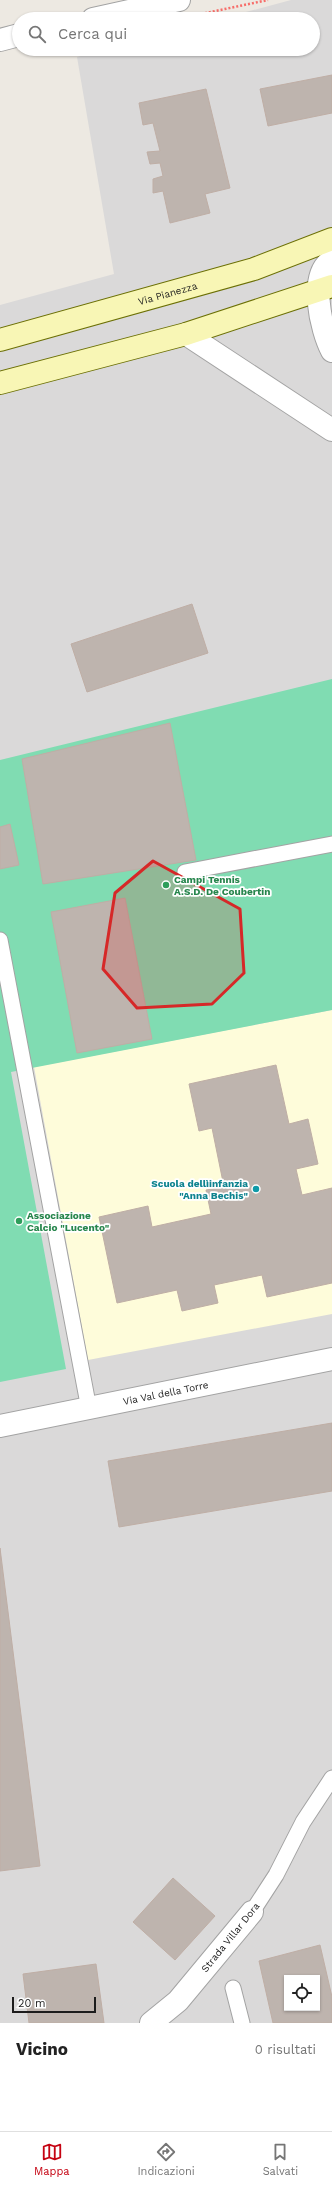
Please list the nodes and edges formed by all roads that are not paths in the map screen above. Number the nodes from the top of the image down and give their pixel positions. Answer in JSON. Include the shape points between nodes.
{"nodes":[{"id":1,"x":179,"y":0,"type":"edge"},
{"id":2,"x":125,"y":12,"type":"edge"},
{"id":3,"x":12,"y":37,"type":"edge"},
{"id":4,"x":0,"y":40,"type":"edge"},
{"id":5,"x":332,"y":238,"type":"edge"},
{"id":6,"x":332,"y":260,"type":"edge"},
{"id":7,"x":325,"y":288,"type":"edge"},
{"id":8,"x":186,"y":334,"type":"junction"},
{"id":9,"x":0,"y":340,"type":"edge"},
{"id":10,"x":332,"y":351,"type":"edge"},
{"id":11,"x":0,"y":383,"type":"edge"},
{"id":12,"x":332,"y":430,"type":"edge"},
{"id":13,"x":332,"y":844,"type":"edge"},
{"id":14,"x":185,"y":872,"type":"dead end"},
{"id":15,"x":0,"y":940,"type":"edge"},
{"id":16,"x":332,"y":1359,"type":"edge"},
{"id":17,"x":89,"y":1409,"type":"junction"},
{"id":18,"x":0,"y":1426,"type":"edge"},
{"id":19,"x":332,"y":1778,"type":"edge"},
{"id":20,"x":252,"y":1912,"type":"joint"},
{"id":21,"x":234,"y":1988,"type":"dead end"},
{"id":22,"x":151,"y":2023,"type":"edge"},
{"id":23,"x":242,"y":2023,"type":"edge"}],
"edges":[{"from":1,"to":2,"type":"street"},
{"from":3,"to":4,"type":"street"},
{"from":5,"to":9,"type":"street","name":"Via Pianezza","via":[[254,269]]},
{"from":6,"to":7,"type":"street","via":[[326,263],[320,274]]},
{"from":7,"to":8,"type":"street"},
{"from":7,"to":10,"type":"street","via":[[327,341]]},
{"from":8,"to":11,"type":"street"},
{"from":8,"to":12,"type":"street"},
{"from":13,"to":14,"type":"lane"},
{"from":15,"to":17,"type":"lane"},
{"from":16,"to":17,"type":"street","name":"Via Val della Torre"},
{"from":17,"to":18,"type":"street","name":"Via Val della Torre"},
{"from":19,"to":20,"type":"lane","name":"Strada Villar Dora","via":[[303,1822],[276,1875]]},
{"from":20,"to":22,"type":"street","name":"Strada Villar Dora","via":[[178,2001]]},
{"from":21,"to":23,"type":"lane"}]}
